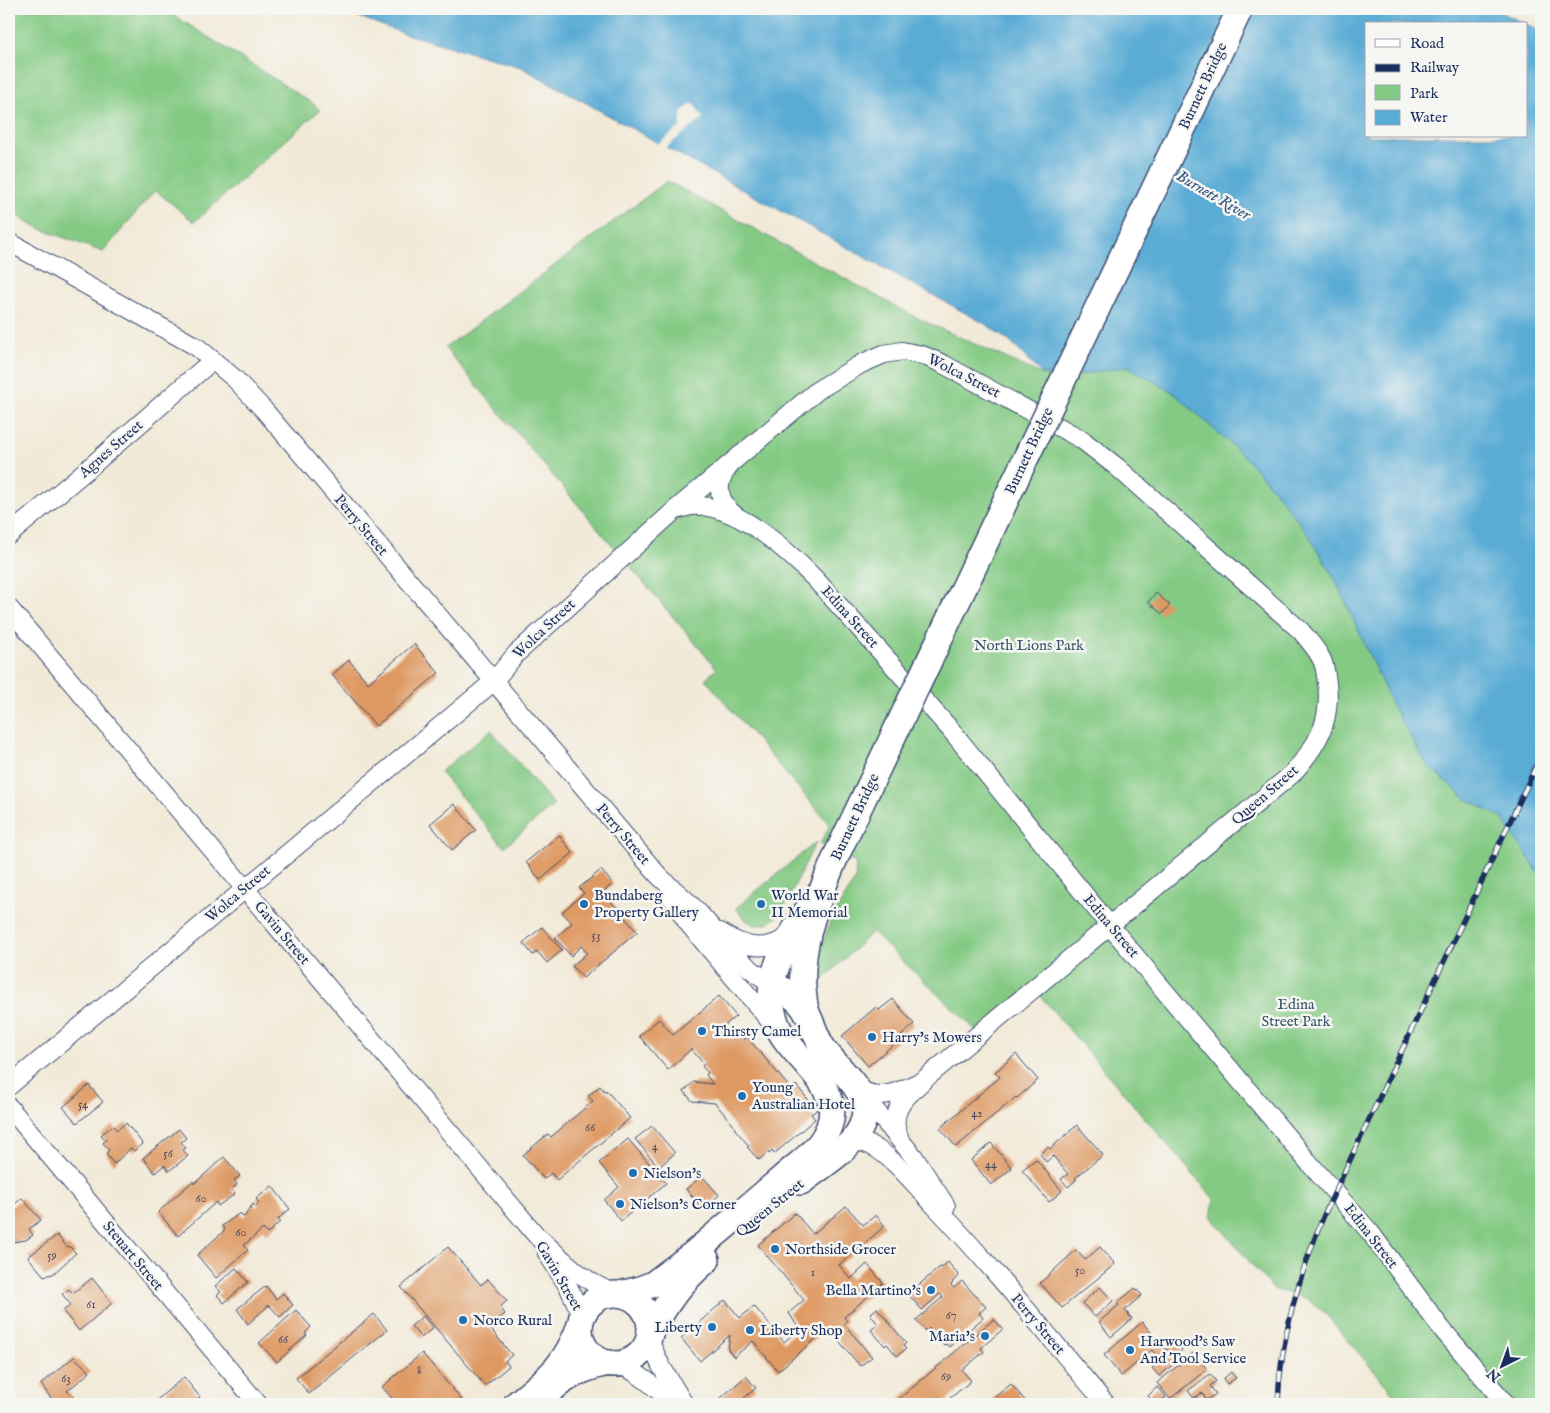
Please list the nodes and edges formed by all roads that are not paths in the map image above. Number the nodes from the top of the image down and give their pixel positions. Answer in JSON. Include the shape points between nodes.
{"nodes":[{"id":1,"x":1240,"y":9,"type":"edge"},
{"id":2,"x":9,"y":242,"type":"edge"},
{"id":3,"x":213,"y":360,"type":"junction"},
{"id":4,"x":736,"y":459,"type":"junction"},
{"id":5,"x":1117,"y":467,"type":"joint"},
{"id":6,"x":674,"y":510,"type":"junction"},
{"id":7,"x":742,"y":520,"type":"junction"},
{"id":8,"x":9,"y":536,"type":"edge"},
{"id":9,"x":9,"y":608,"type":"edge"},
{"id":10,"x":493,"y":682,"type":"junction"},
{"id":11,"x":658,"y":876,"type":"junction"},
{"id":12,"x":244,"y":889,"type":"junction"},
{"id":13,"x":819,"y":894,"type":"junction"},
{"id":14,"x":697,"y":912,"type":"junction"},
{"id":15,"x":1110,"y":926,"type":"junction"},
{"id":16,"x":794,"y":932,"type":"junction"},
{"id":17,"x":773,"y":984,"type":"junction"},
{"id":18,"x":807,"y":1014,"type":"junction"},
{"id":19,"x":782,"y":1035,"type":"junction"},
{"id":20,"x":926,"y":1078,"type":"junction"},
{"id":21,"x":843,"y":1081,"type":"junction"},
{"id":22,"x":9,"y":1086,"type":"edge"},
{"id":23,"x":9,"y":1107,"type":"edge"},
{"id":24,"x":898,"y":1137,"type":"junction"},
{"id":25,"x":850,"y":1143,"type":"junction"},
{"id":26,"x":536,"y":1236,"type":"junction"},
{"id":27,"x":971,"y":1244,"type":"junction"},
{"id":28,"x":617,"y":1294,"type":"junction"},
{"id":29,"x":581,"y":1321,"type":"junction"},
{"id":30,"x":649,"y":1337,"type":"junction"},
{"id":31,"x":614,"y":1364,"type":"junction"},
{"id":32,"x":258,"y":1404,"type":"edge"},
{"id":33,"x":516,"y":1404,"type":"edge"},
{"id":34,"x":534,"y":1404,"type":"edge"},
{"id":35,"x":673,"y":1404,"type":"edge"},
{"id":36,"x":684,"y":1404,"type":"edge"},
{"id":37,"x":1106,"y":1404,"type":"edge"},
{"id":38,"x":1506,"y":1404,"type":"edge"}],
"edges":[{"from":1,"to":13,"type":"main road","name":"Burnett Bridge","bridge":true},
{"from":2,"to":3,"type":"street","name":"Perry Street","via":[[197,347]]},
{"from":3,"to":8,"type":"street","name":"Agnes Street"},
{"from":3,"to":10,"type":"street","name":"Perry Street","via":[[264,410]]},
{"from":4,"to":5,"type":"street","name":"Wolca Street","via":[[840,375],[884,354],[902,351],[941,362],[1081,439]]},
{"from":4,"to":6,"type":"street","name":"Wolca Street"},
{"from":4,"to":7,"type":"street","via":[[721,479],[720,496],[730,512]]},
{"from":5,"to":15,"type":"street","name":"Queen Street","via":[[1301,631],[1322,660],[1329,696],[1322,732],[1292,774]]},
{"from":6,"to":7,"type":"street","name":"Edina Street","via":[[704,507]]},
{"from":6,"to":10,"type":"street","name":"Wolca Street","via":[[516,654]]},
{"from":7,"to":15,"type":"street","name":"Edina Street","via":[[794,557],[816,580],[951,730]]},
{"from":9,"to":12,"type":"street","name":"Gavin Street"},
{"from":10,"to":11,"type":"street","name":"Perry Street"},
{"from":10,"to":12,"type":"street","name":"Wolca Street"},
{"from":11,"to":14,"type":"street","name":"Perry Street"},
{"from":11,"to":19,"type":"street","name":"Perry Street","via":[[687,922]]},
{"from":12,"to":22,"type":"street","name":"Wolca Street"},
{"from":12,"to":26,"type":"street","name":"Gavin Street"},
{"from":13,"to":16,"type":"main road","name":"Burnett Bridge"},
{"from":13,"to":18,"type":"main road","name":"Burnett Bridge","via":[[803,958],[802,984]]},
{"from":14,"to":16,"type":"street","via":[[731,939],[751,947],[780,942]]},
{"from":14,"to":17,"type":"street","name":"Perry Street","via":[[742,963]]},
{"from":15,"to":20,"type":"street","name":"Queen Street"},
{"from":15,"to":38,"type":"street","name":"Edina Street","via":[[1370,1232],[1441,1328]]},
{"from":16,"to":17,"type":"main road","name":"Burnett Bridge","via":[[776,967]]},
{"from":17,"to":18,"type":"main road","name":"Perry Street","via":[[791,995]]},
{"from":17,"to":19,"type":"main road","name":"Burnett Bridge","via":[[772,1007]]},
{"from":18,"to":21,"type":"main road","name":"Perry Street","via":[[818,1040]]},
{"from":19,"to":21,"type":"main road","name":"Perry Street"},
{"from":20,"to":21,"type":"street","name":"Queen Street","via":[[902,1090],[880,1095],[866,1093]]},
{"from":20,"to":24,"type":"street","name":"Queen Street","via":[[898,1110],[894,1123]]},
{"from":21,"to":24,"type":"street","name":"Perry Street"},
{"from":21,"to":25,"type":"main road","name":"Queen Street","via":[[862,1099],[864,1117],[860,1133]]},
{"from":21,"to":28,"type":"main road","name":"Queen Street","via":[[828,1093],[831,1118],[825,1136],[812,1153],[653,1284]]},
{"from":23,"to":32,"type":"street","name":"Steuart Street"},
{"from":24,"to":27,"type":"street","name":"Perry Street"},
{"from":25,"to":27,"type":"street","name":"Perry Street","via":[[864,1143],[886,1156]]},
{"from":25,"to":30,"type":"main road","name":"Queen Street","via":[[691,1273],[666,1304]]},
{"from":26,"to":28,"type":"street","name":"Gavin Street","via":[[583,1277],[599,1288]]},
{"from":26,"to":29,"type":"street","name":"Gavin Street","via":[[569,1288]]},
{"from":27,"to":37,"type":"street","name":"Perry Street"},
{"from":28,"to":29,"type":"main road","via":[[594,1300]]},
{"from":28,"to":30,"type":"main road","via":[[635,1300],[646,1312],[650,1322]]},
{"from":29,"to":31,"type":"main road","via":[[585,1346],[600,1360]]},
{"from":29,"to":33,"type":"main road","via":[[565,1358],[548,1378]]},
{"from":30,"to":31,"type":"main road","via":[[637,1357]]},
{"from":30,"to":36,"type":"street","via":[[661,1366]]},
{"from":31,"to":34,"type":"main road","via":[[577,1372]]},
{"from":31,"to":35,"type":"street","via":[[646,1379]]}]}
